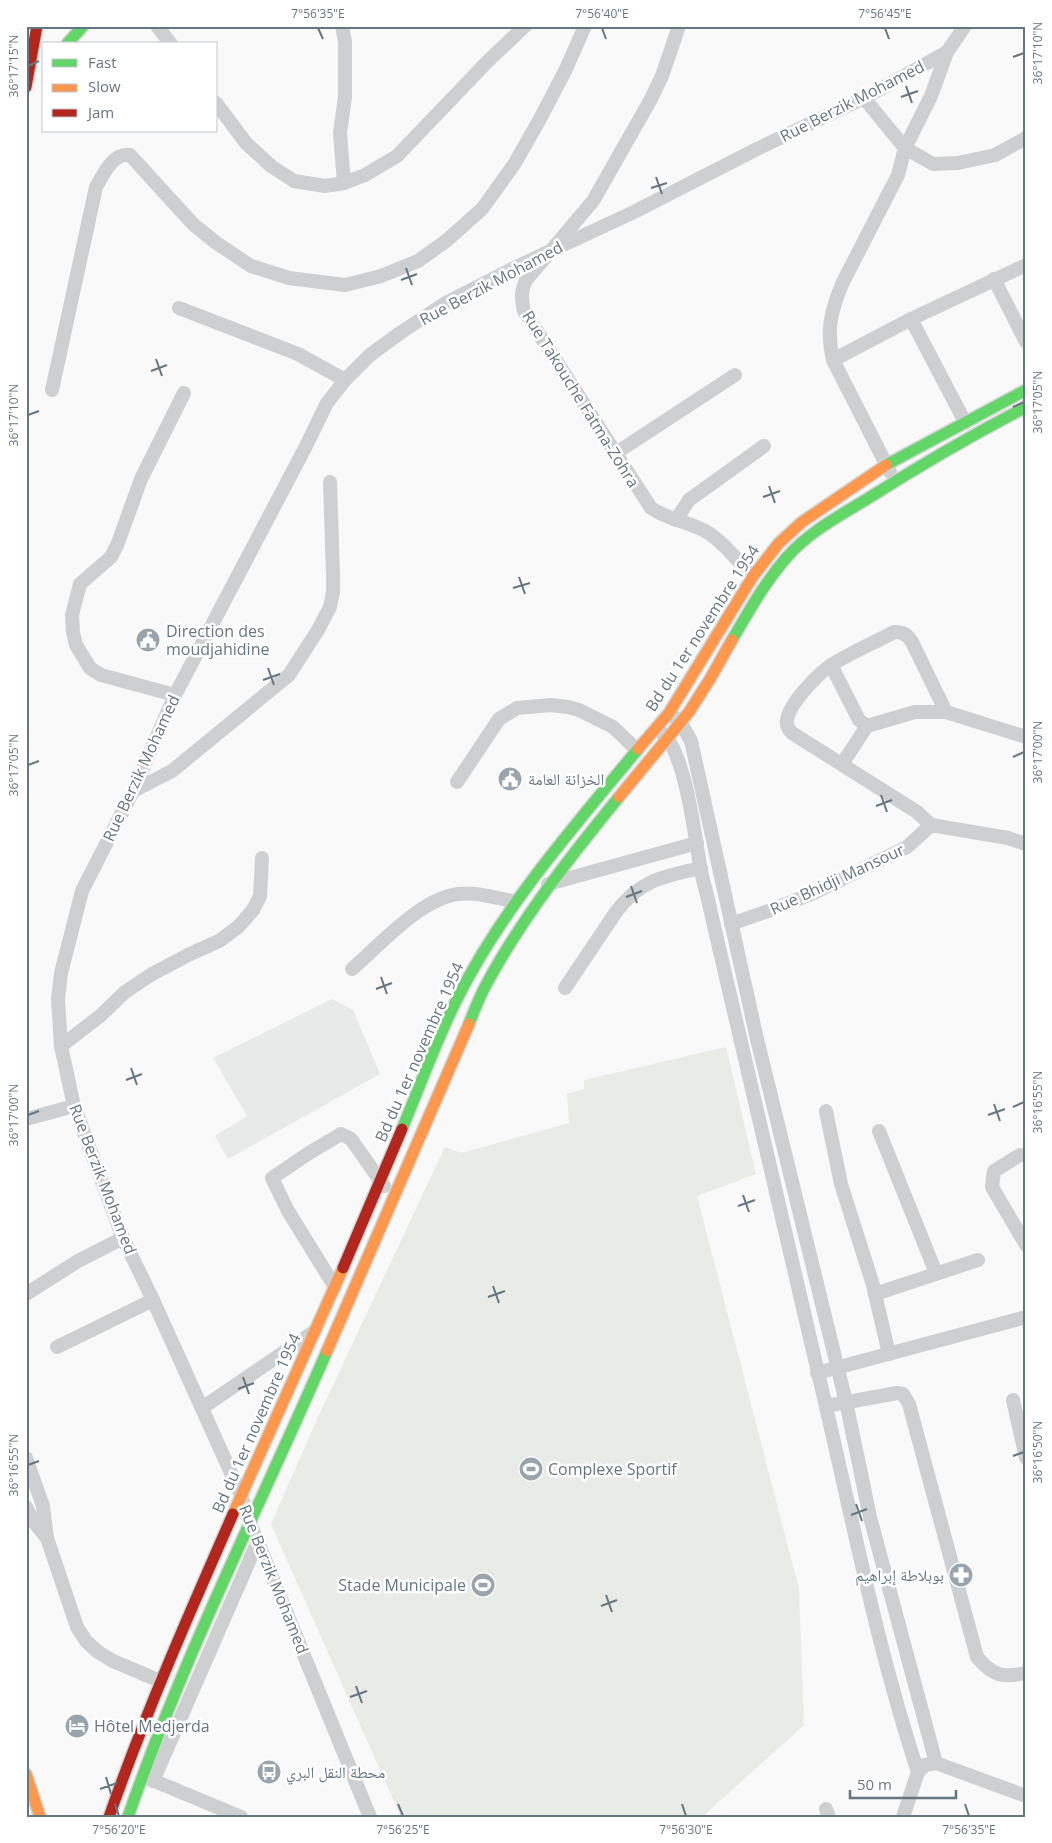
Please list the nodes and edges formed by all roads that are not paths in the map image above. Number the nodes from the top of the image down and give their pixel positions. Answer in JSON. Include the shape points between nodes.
{"nodes":[{"id":1,"x":37,"y":26,"type":"edge"},
{"id":2,"x":84,"y":26,"type":"edge"},
{"id":3,"x":157,"y":26,"type":"edge"},
{"id":4,"x":342,"y":26,"type":"edge"},
{"id":5,"x":525,"y":26,"type":"edge"},
{"id":6,"x":585,"y":26,"type":"edge"},
{"id":7,"x":679,"y":26,"type":"edge"},
{"id":8,"x":965,"y":26,"type":"edge"},
{"id":9,"x":69,"y":42,"type":"edge"},
{"id":10,"x":169,"y":42,"type":"edge"},
{"id":11,"x":947,"y":52,"type":"junction"},
{"id":12,"x":31,"y":57,"type":"junction"},
{"id":13,"x":42,"y":59,"type":"edge"},
{"id":14,"x":26,"y":87,"type":"edge"},
{"id":15,"x":864,"y":98,"type":"junction"},
{"id":16,"x":218,"y":106,"type":"edge"},
{"id":17,"x":1026,"y":138,"type":"edge"},
{"id":18,"x":905,"y":148,"type":"junction"},
{"id":19,"x":344,"y":183,"type":"junction"},
{"id":20,"x":554,"y":248,"type":"junction"},
{"id":21,"x":1026,"y":265,"type":"edge"},
{"id":22,"x":994,"y":279,"type":"junction"},
{"id":23,"x":179,"y":308,"type":"dead end"},
{"id":24,"x":910,"y":318,"type":"junction"},
{"id":25,"x":1026,"y":342,"type":"edge"},
{"id":26,"x":832,"y":360,"type":"junction"},
{"id":27,"x":735,"y":375,"type":"dead end"},
{"id":28,"x":345,"y":380,"type":"junction"},
{"id":29,"x":52,"y":390,"type":"dead end"},
{"id":30,"x":1026,"y":390,"type":"edge"},
{"id":31,"x":184,"y":393,"type":"dead end"},
{"id":32,"x":1026,"y":407,"type":"edge"},
{"id":33,"x":965,"y":422,"type":"junction"},
{"id":34,"x":764,"y":446,"type":"dead end"},
{"id":35,"x":616,"y":453,"type":"junction"},
{"id":36,"x":886,"y":465,"type":"junction"},
{"id":37,"x":895,"y":480,"type":"junction"},
{"id":38,"x":330,"y":482,"type":"dead end"},
{"id":39,"x":676,"y":520,"type":"junction"},
{"id":40,"x":753,"y":576,"type":"junction"},
{"id":41,"x":831,"y":665,"type":"junction"},
{"id":42,"x":175,"y":695,"type":"junction"},
{"id":43,"x":946,"y":712,"type":"junction"},
{"id":44,"x":669,"y":713,"type":"junction"},
{"id":45,"x":681,"y":723,"type":"junction"},
{"id":46,"x":867,"y":726,"type":"junction"},
{"id":47,"x":656,"y":728,"type":"junction"},
{"id":48,"x":1026,"y":736,"type":"edge"},
{"id":49,"x":668,"y":738,"type":"junction"},
{"id":50,"x":637,"y":750,"type":"junction"},
{"id":51,"x":842,"y":764,"type":"junction"},
{"id":52,"x":457,"y":782,"type":"dead end"},
{"id":53,"x":133,"y":791,"type":"junction"},
{"id":54,"x":931,"y":825,"type":"junction"},
{"id":55,"x":697,"y":843,"type":"junction"},
{"id":56,"x":1026,"y":844,"type":"edge"},
{"id":57,"x":262,"y":858,"type":"dead end"},
{"id":58,"x":701,"y":868,"type":"junction"},
{"id":59,"x":553,"y":883,"type":"junction"},
{"id":60,"x":520,"y":897,"type":"junction"},
{"id":61,"x":731,"y":924,"type":"junction"},
{"id":62,"x":352,"y":969,"type":"dead end"},
{"id":63,"x":566,"y":988,"type":"dead end"},
{"id":64,"x":61,"y":1046,"type":"junction"},
{"id":65,"x":74,"y":1106,"type":"junction"},
{"id":66,"x":826,"y":1111,"type":"dead end"},
{"id":67,"x":26,"y":1119,"type":"edge"},
{"id":68,"x":879,"y":1131,"type":"dead end"},
{"id":69,"x":1020,"y":1155,"type":"dead end"},
{"id":70,"x":380,"y":1181,"type":"junction"},
{"id":71,"x":394,"y":1198,"type":"junction"},
{"id":72,"x":123,"y":1238,"type":"junction"},
{"id":73,"x":1026,"y":1245,"type":"edge"},
{"id":74,"x":978,"y":1260,"type":"dead end"},
{"id":75,"x":936,"y":1273,"type":"junction"},
{"id":76,"x":335,"y":1287,"type":"junction"},
{"id":77,"x":26,"y":1294,"type":"edge"},
{"id":78,"x":875,"y":1294,"type":"junction"},
{"id":79,"x":153,"y":1300,"type":"junction"},
{"id":80,"x":1026,"y":1317,"type":"edge"},
{"id":81,"x":315,"y":1330,"type":"junction"},
{"id":82,"x":56,"y":1347,"type":"dead end"},
{"id":83,"x":890,"y":1354,"type":"junction"},
{"id":84,"x":837,"y":1367,"type":"junction"},
{"id":85,"x":817,"y":1373,"type":"junction"},
{"id":86,"x":1013,"y":1400,"type":"dead end"},
{"id":87,"x":846,"y":1402,"type":"junction"},
{"id":88,"x":826,"y":1406,"type":"junction"},
{"id":89,"x":202,"y":1408,"type":"junction"},
{"id":90,"x":26,"y":1458,"type":"edge"},
{"id":91,"x":1026,"y":1458,"type":"edge"},
{"id":92,"x":241,"y":1495,"type":"junction"},
{"id":93,"x":26,"y":1507,"type":"edge"},
{"id":94,"x":250,"y":1523,"type":"junction"},
{"id":95,"x":47,"y":1538,"type":"junction"},
{"id":96,"x":258,"y":1541,"type":"junction"},
{"id":97,"x":1026,"y":1674,"type":"edge"},
{"id":98,"x":160,"y":1681,"type":"junction"},
{"id":99,"x":936,"y":1763,"type":"junction"},
{"id":100,"x":918,"y":1772,"type":"junction"},
{"id":101,"x":26,"y":1774,"type":"edge"},
{"id":102,"x":147,"y":1778,"type":"junction"},
{"id":103,"x":1026,"y":1796,"type":"edge"},
{"id":104,"x":40,"y":1817,"type":"edge"},
{"id":105,"x":109,"y":1817,"type":"edge"},
{"id":106,"x":128,"y":1817,"type":"edge"},
{"id":107,"x":241,"y":1817,"type":"edge"},
{"id":108,"x":370,"y":1817,"type":"edge"},
{"id":109,"x":903,"y":1817,"type":"edge"}],
"edges":[{"from":1,"to":12,"type":"main road"},
{"from":2,"to":9,"type":"main road"},
{"from":3,"to":10,"type":"street"},
{"from":4,"to":19,"type":"street","via":[[345,97],[340,133]]},
{"from":5,"to":19,"type":"street","via":[[397,156]]},
{"from":6,"to":29,"type":"street","via":[[537,125],[482,209],[418,261],[381,276],[345,285],[289,278],[251,266],[193,224],[130,155],[118,157],[109,165],[96,187]]},
{"from":7,"to":20,"type":"street","name":"Rue Takouche Fatma-Zohra","via":[[652,99],[593,201]]},
{"from":8,"to":11,"type":"street"},
{"from":11,"to":15,"type":"street","name":"Rue Berzik Mohamed"},
{"from":11,"to":18,"type":"street","via":[[931,96]]},
{"from":12,"to":13,"type":"main road"},
{"from":12,"to":14,"type":"main road"},
{"from":15,"to":18,"type":"street"},
{"from":15,"to":20,"type":"street","name":"Rue Berzik Mohamed"},
{"from":16,"to":19,"type":"street","via":[[246,143],[271,166],[294,181],[325,186]]},
{"from":17,"to":18,"type":"street","via":[[995,154],[958,163],[933,164]]},
{"from":18,"to":26,"type":"street","via":[[898,175],[836,298],[828,342]]},
{"from":20,"to":28,"type":"street","name":"Rue Berzik Mohamed","via":[[444,304],[400,333]]},
{"from":20,"to":35,"type":"street","name":"Rue Takouche Fatma-Zohra","via":[[526,280],[521,301],[524,311]]},
{"from":21,"to":22,"type":"street"},
{"from":22,"to":24,"type":"street"},
{"from":22,"to":25,"type":"street"},
{"from":23,"to":28,"type":"street","via":[[298,354]]},
{"from":24,"to":26,"type":"street"},
{"from":24,"to":33,"type":"street"},
{"from":26,"to":36,"type":"street"},
{"from":27,"to":35,"type":"street"},
{"from":28,"to":42,"type":"street","name":"Rue Berzik Mohamed","via":[[327,403]]},
{"from":30,"to":33,"type":"main road","name":"Bd du 1er novembre 1954"},
{"from":31,"to":42,"type":"street","via":[[141,479],[111,557],[80,584],[72,615],[76,645],[90,668],[101,675]]},
{"from":32,"to":37,"type":"main road"},
{"from":33,"to":36,"type":"main road","name":"Bd du 1er novembre 1954"},
{"from":34,"to":39,"type":"street","via":[[689,500]]},
{"from":35,"to":39,"type":"street","name":"Rue Takouche Fatma-Zohra","via":[[651,508]]},
{"from":36,"to":37,"type":"street"},
{"from":36,"to":40,"type":"main road","name":"Bd du 1er novembre 1954","via":[[802,522],[778,543]]},
{"from":37,"to":45,"type":"main road","via":[[818,530],[780,565]]},
{"from":38,"to":53,"type":"street","via":[[331,599],[318,630],[289,675],[172,771]]},
{"from":39,"to":40,"type":"street","name":"Rue Takouche Fatma-Zohra","via":[[703,529]]},
{"from":40,"to":44,"type":"main road","name":"Bd du 1er novembre 1954"},
{"from":41,"to":43,"type":"street","via":[[894,632],[900,632],[912,642]]},
{"from":41,"to":46,"type":"street","via":[[858,720]]},
{"from":41,"to":51,"type":"street","via":[[804,690],[786,721],[792,733]]},
{"from":42,"to":53,"type":"street","name":"Rue Berzik Mohamed"},
{"from":43,"to":46,"type":"street","via":[[915,712]]},
{"from":43,"to":48,"type":"street"},
{"from":44,"to":45,"type":"street"},
{"from":44,"to":47,"type":"main road","name":"Bd du 1er novembre 1954"},
{"from":45,"to":49,"type":"main road"},
{"from":45,"to":61,"type":"street","via":[[691,741]]},
{"from":46,"to":51,"type":"street"},
{"from":47,"to":49,"type":"street"},
{"from":47,"to":50,"type":"main road","name":"Bd du 1er novembre 1954"},
{"from":49,"to":55,"type":"street","via":[[675,751]]},
{"from":49,"to":59,"type":"main road"},
{"from":50,"to":52,"type":"street","via":[[613,727],[579,710],[551,706],[517,708],[500,719]]},
{"from":50,"to":60,"type":"main road","name":"Bd du 1er novembre 1954"},
{"from":51,"to":54,"type":"street","via":[[917,812]]},
{"from":53,"to":64,"type":"street","name":"Rue Berzik Mohamed","via":[[82,891],[59,991]]},
{"from":54,"to":56,"type":"street"},
{"from":54,"to":61,"type":"street","name":"Rue Bhidji Mansour","via":[[899,851],[814,893]]},
{"from":55,"to":58,"type":"street"},
{"from":55,"to":59,"type":"street"},
{"from":57,"to":64,"type":"street","via":[[260,896],[238,927],[132,987]]},
{"from":58,"to":63,"type":"street","via":[[660,877],[624,900]]},
{"from":58,"to":85,"type":"street"},
{"from":59,"to":60,"type":"street"},
{"from":59,"to":71,"type":"main road","via":[[509,944],[484,987]]},
{"from":60,"to":62,"type":"street","via":[[458,894],[438,900],[420,909]]},
{"from":60,"to":70,"type":"main road","name":"Bd du 1er novembre 1954","via":[[457,999]]},
{"from":61,"to":84,"type":"street"},
{"from":64,"to":65,"type":"street","name":"Rue Berzik Mohamed"},
{"from":65,"to":67,"type":"street"},
{"from":65,"to":72,"type":"street","name":"Rue Berzik Mohamed"},
{"from":66,"to":78,"type":"street","via":[[841,1184]]},
{"from":68,"to":75,"type":"street"},
{"from":69,"to":73,"type":"street","via":[[994,1171],[992,1187]]},
{"from":70,"to":71,"type":"street"},
{"from":70,"to":76,"type":"main road","name":"Bd du 1er novembre 1954"},
{"from":70,"to":76,"type":"street","via":[[351,1139],[341,1134],[272,1178],[288,1211]]},
{"from":71,"to":94,"type":"main road"},
{"from":72,"to":77,"type":"street","via":[[78,1261]]},
{"from":72,"to":79,"type":"street","name":"Rue Berzik Mohamed"},
{"from":74,"to":75,"type":"street"},
{"from":75,"to":78,"type":"street"},
{"from":76,"to":81,"type":"main road","name":"Bd du 1er novembre 1954"},
{"from":78,"to":83,"type":"street"},
{"from":79,"to":82,"type":"street"},
{"from":79,"to":89,"type":"street","name":"Rue Berzik Mohamed"},
{"from":80,"to":83,"type":"street"},
{"from":81,"to":89,"type":"street"},
{"from":81,"to":92,"type":"main road","name":"Bd du 1er novembre 1954"},
{"from":83,"to":84,"type":"street"},
{"from":84,"to":85,"type":"street"},
{"from":84,"to":87,"type":"street"},
{"from":85,"to":88,"type":"street"},
{"from":86,"to":91,"type":"street"},
{"from":87,"to":88,"type":"street"},
{"from":87,"to":97,"type":"street","via":[[903,1394],[977,1657],[988,1670],[1000,1676]]},
{"from":87,"to":99,"type":"street","via":[[870,1517]]},
{"from":88,"to":100,"type":"street","via":[[875,1621]]},
{"from":89,"to":92,"type":"street","name":"Rue Berzik Mohamed"},
{"from":90,"to":95,"type":"street","via":[[42,1506]]},
{"from":92,"to":94,"type":"street","name":"Rue Berzik Mohamed"},
{"from":92,"to":98,"type":"main road","name":"Bd du 1er novembre 1954"},
{"from":93,"to":95,"type":"street"},
{"from":94,"to":96,"type":"street","name":"Rue Berzik Mohamed"},
{"from":94,"to":102,"type":"main road","via":[[177,1687]]},
{"from":95,"to":98,"type":"street","via":[[77,1627],[86,1641],[113,1661]]},
{"from":96,"to":102,"type":"street"},
{"from":96,"to":108,"type":"street","name":"Rue Berzik Mohamed"},
{"from":98,"to":105,"type":"main road","name":"Bd du 1er novembre 1954"},
{"from":99,"to":100,"type":"street"},
{"from":99,"to":103,"type":"street"},
{"from":100,"to":109,"type":"street"},
{"from":101,"to":104,"type":"main road"},
{"from":102,"to":106,"type":"main road"},
{"from":102,"to":107,"type":"street"}]}
